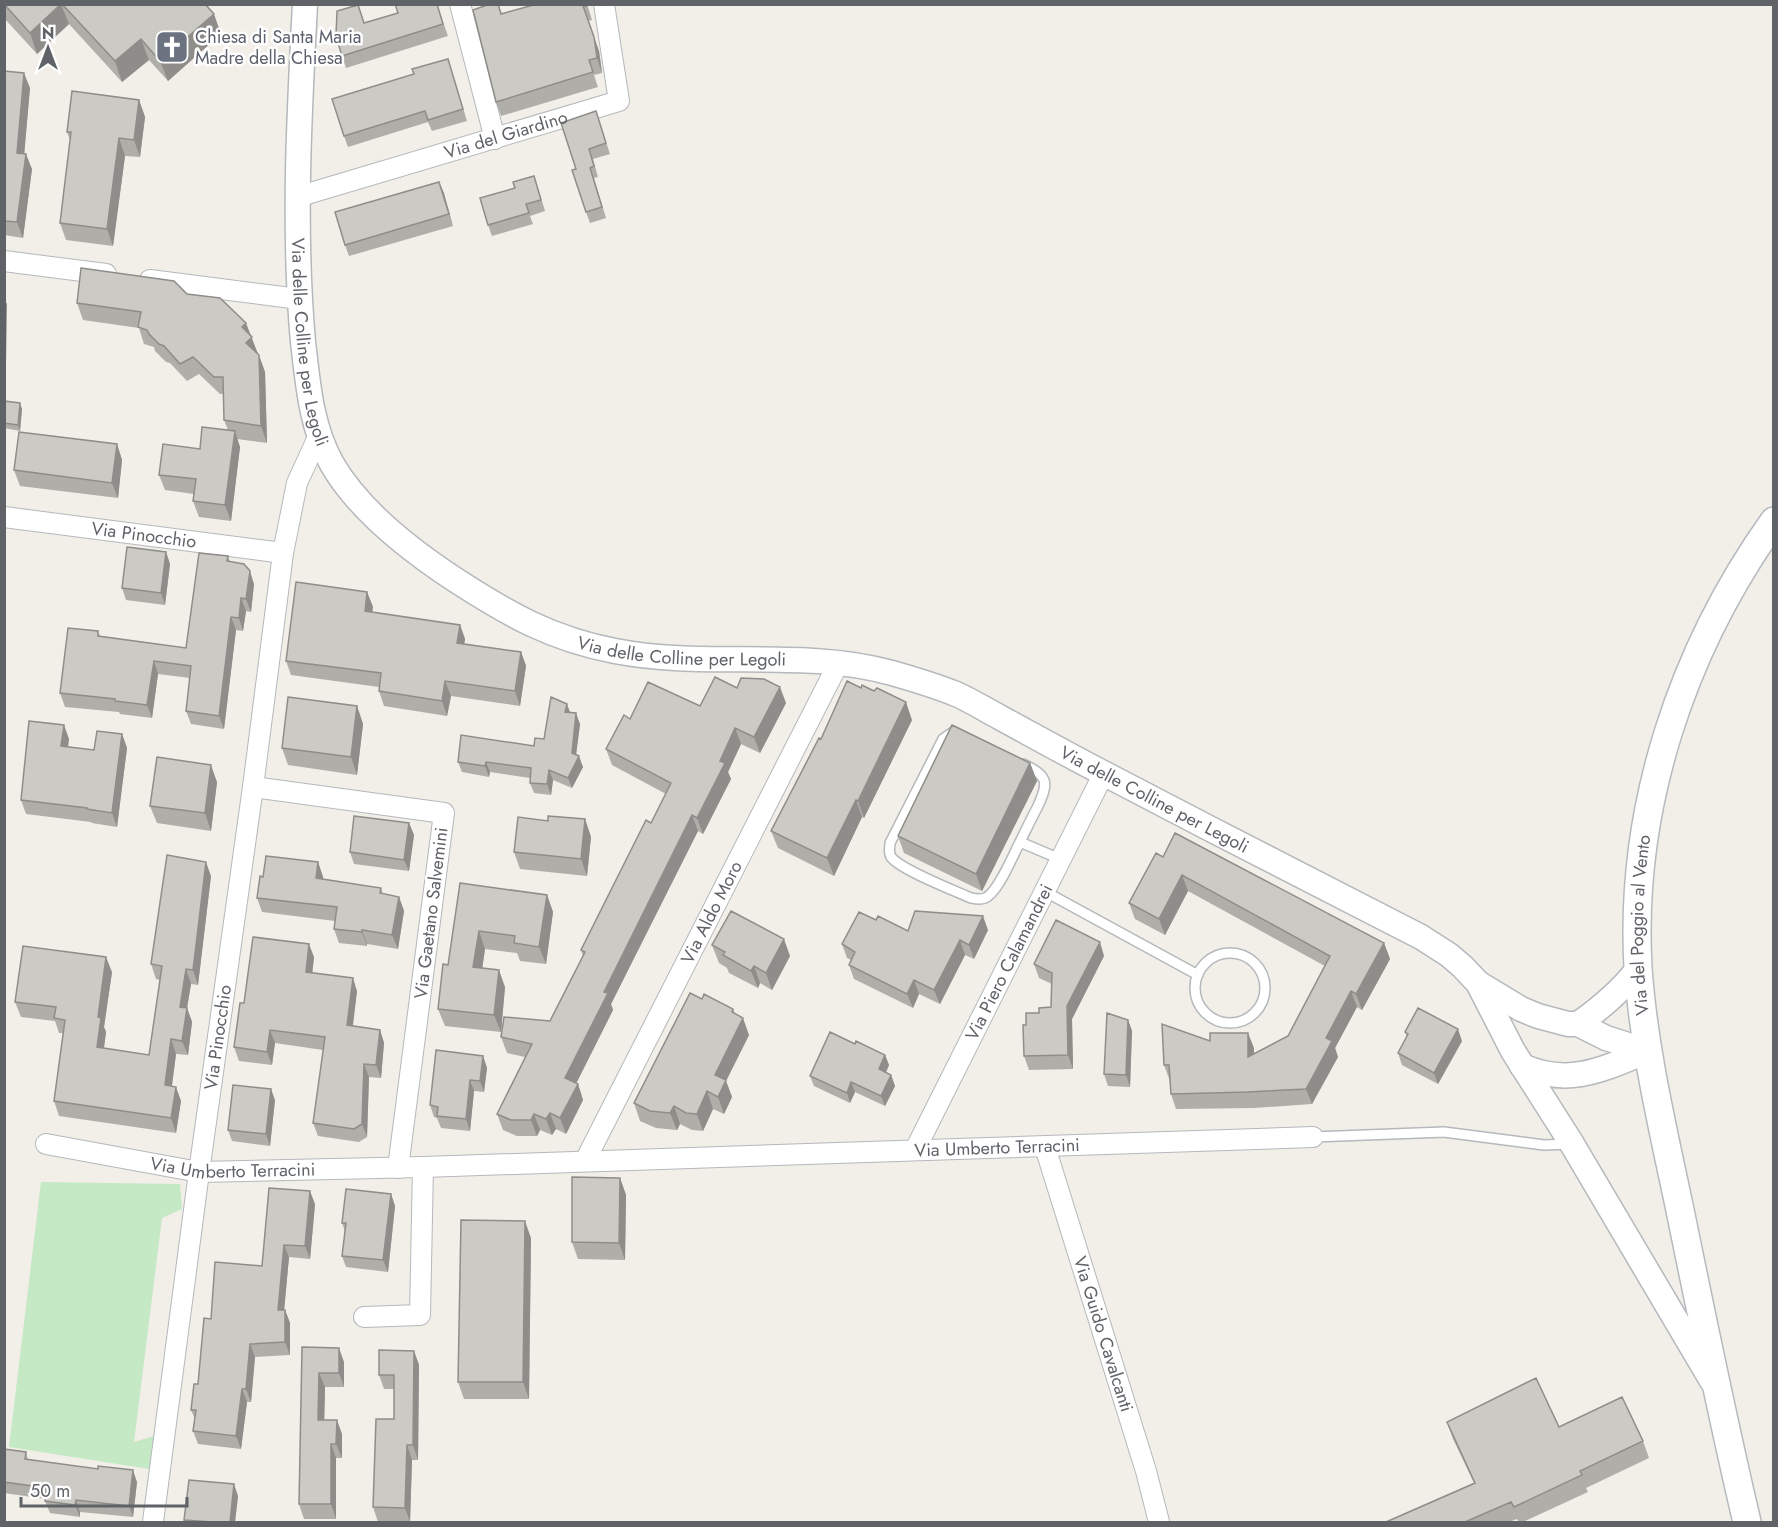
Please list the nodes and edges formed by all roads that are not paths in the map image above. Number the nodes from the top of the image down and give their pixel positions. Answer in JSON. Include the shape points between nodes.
{"nodes":[{"id":1,"x":305,"y":4,"type":"edge"},
{"id":2,"x":460,"y":4,"type":"edge"},
{"id":3,"x":604,"y":4,"type":"edge"},
{"id":4,"x":495,"y":139,"type":"junction"},
{"id":5,"x":297,"y":197,"type":"junction"},
{"id":6,"x":4,"y":261,"type":"edge"},
{"id":7,"x":299,"y":299,"type":"junction"},
{"id":8,"x":319,"y":435,"type":"junction"},
{"id":9,"x":4,"y":517,"type":"edge"},
{"id":10,"x":1773,"y":521,"type":"edge"},
{"id":11,"x":283,"y":554,"type":"junction"},
{"id":12,"x":838,"y":664,"type":"junction"},
{"id":13,"x":963,"y":735,"type":"edge"},
{"id":14,"x":1017,"y":760,"type":"edge"},
{"id":15,"x":1104,"y":773,"type":"junction"},
{"id":16,"x":253,"y":788,"type":"junction"},
{"id":17,"x":1020,"y":842,"type":"junction"},
{"id":18,"x":1060,"y":859,"type":"junction"},
{"id":19,"x":1044,"y":891,"type":"junction"},
{"id":20,"x":1638,"y":969,"type":"junction"},
{"id":21,"x":1198,"y":975,"type":"junction"},
{"id":22,"x":1478,"y":983,"type":"junction"},
{"id":23,"x":1578,"y":1024,"type":"junction"},
{"id":24,"x":1647,"y":1051,"type":"junction"},
{"id":25,"x":1522,"y":1066,"type":"junction"},
{"id":26,"x":1313,"y":1137,"type":"joint"},
{"id":27,"x":46,"y":1144,"type":"dead end"},
{"id":28,"x":1572,"y":1144,"type":"junction"},
{"id":29,"x":1045,"y":1147,"type":"junction"},
{"id":30,"x":915,"y":1150,"type":"junction"},
{"id":31,"x":585,"y":1161,"type":"junction"},
{"id":32,"x":423,"y":1167,"type":"junction"},
{"id":33,"x":398,"y":1168,"type":"junction"},
{"id":34,"x":199,"y":1172,"type":"junction"},
{"id":35,"x":364,"y":1317,"type":"dead end"},
{"id":36,"x":1717,"y":1389,"type":"junction"},
{"id":37,"x":153,"y":1522,"type":"edge"},
{"id":38,"x":1160,"y":1522,"type":"edge"},
{"id":39,"x":1746,"y":1522,"type":"edge"}],
"edges":[{"from":1,"to":5,"type":"street","name":"Via delle Colline per Legoli"},
{"from":2,"to":4,"type":"street"},
{"from":3,"to":4,"type":"street","name":"Via del Giardino","via":[[619,101]]},
{"from":4,"to":5,"type":"street","name":"Via del Giardino"},
{"from":5,"to":7,"type":"street","name":"Via delle Colline per Legoli"},
{"from":6,"to":7,"type":"street"},
{"from":7,"to":8,"type":"street","name":"Via delle Colline per Legoli","via":[[309,394]]},
{"from":8,"to":11,"type":"street","name":"Via Pinocchio","via":[[297,483]]},
{"from":8,"to":12,"type":"street","name":"Via delle Colline per Legoli","via":[[348,487],[399,540],[489,602],[551,634],[647,656]]},
{"from":9,"to":11,"type":"street","name":"Via Pinocchio"},
{"from":10,"to":20,"type":"main road","name":"Via del Poggio al Vento","via":[[1708,632],[1661,757],[1640,868]]},
{"from":11,"to":16,"type":"street","name":"Via Pinocchio"},
{"from":12,"to":15,"type":"street","name":"Via delle Colline per Legoli","via":[[891,673],[959,695]]},
{"from":12,"to":31,"type":"street","name":"Via Aldo Moro"},
{"from":13,"to":17,"type":"lane","via":[[953,732],[943,739],[889,852],[902,866],[978,900],[992,893]]},
{"from":14,"to":17,"type":"lane","via":[[1037,770],[1045,783],[1045,791]]},
{"from":15,"to":18,"type":"street","name":"Via Piero Calamandrei"},
{"from":15,"to":22,"type":"street","name":"Via delle Colline per Legoli","via":[[1421,937],[1449,955]]},
{"from":16,"to":33,"type":"street","name":"Via Gaetano Salvemini","via":[[444,813]]},
{"from":16,"to":34,"type":"street","name":"Via Pinocchio"},
{"from":17,"to":18,"type":"lane"},
{"from":18,"to":19,"type":"street","name":"Via Piero Calamandrei"},
{"from":19,"to":21,"type":"lane"},
{"from":19,"to":30,"type":"street","name":"Via Piero Calamandrei"},
{"from":20,"to":23,"type":"street","via":[[1620,990]]},
{"from":20,"to":24,"type":"main road","name":"Via del Poggio al Vento"},
{"from":21,"to":21,"type":"lane","via":[[1197,996],[1201,1006],[1218,1020],[1240,1021],[1250,1017],[1263,1000],[1264,978],[1252,960],[1242,955],[1221,954],[1211,958]]},
{"from":22,"to":23,"type":"street","via":[[1538,1016]]},
{"from":22,"to":25,"type":"street"},
{"from":23,"to":24,"type":"street"},
{"from":24,"to":25,"type":"street","via":[[1604,1069],[1566,1077],[1544,1075]]},
{"from":24,"to":36,"type":"main road","name":"Via del Poggio al Vento"},
{"from":25,"to":28,"type":"street"},
{"from":26,"to":28,"type":"lane","name":"Via Umberto Terracini","via":[[1444,1132],[1544,1145]]},
{"from":26,"to":29,"type":"street","name":"Via Umberto Terracini"},
{"from":27,"to":34,"type":"street","name":"Via Umberto Terracini"},
{"from":28,"to":36,"type":"street"},
{"from":29,"to":30,"type":"street","name":"Via Umberto Terracini"},
{"from":29,"to":38,"type":"street","name":"Via Guido Cavalcanti"},
{"from":30,"to":31,"type":"street","name":"Via Umberto Terracini"},
{"from":31,"to":32,"type":"street","name":"Via Umberto Terracini"},
{"from":32,"to":33,"type":"street","name":"Via Umberto Terracini"},
{"from":32,"to":35,"type":"street","via":[[420,1315]]},
{"from":33,"to":34,"type":"street","name":"Via Umberto Terracini"},
{"from":34,"to":37,"type":"street","name":"Via Pinocchio"},
{"from":36,"to":39,"type":"main road"}]}
